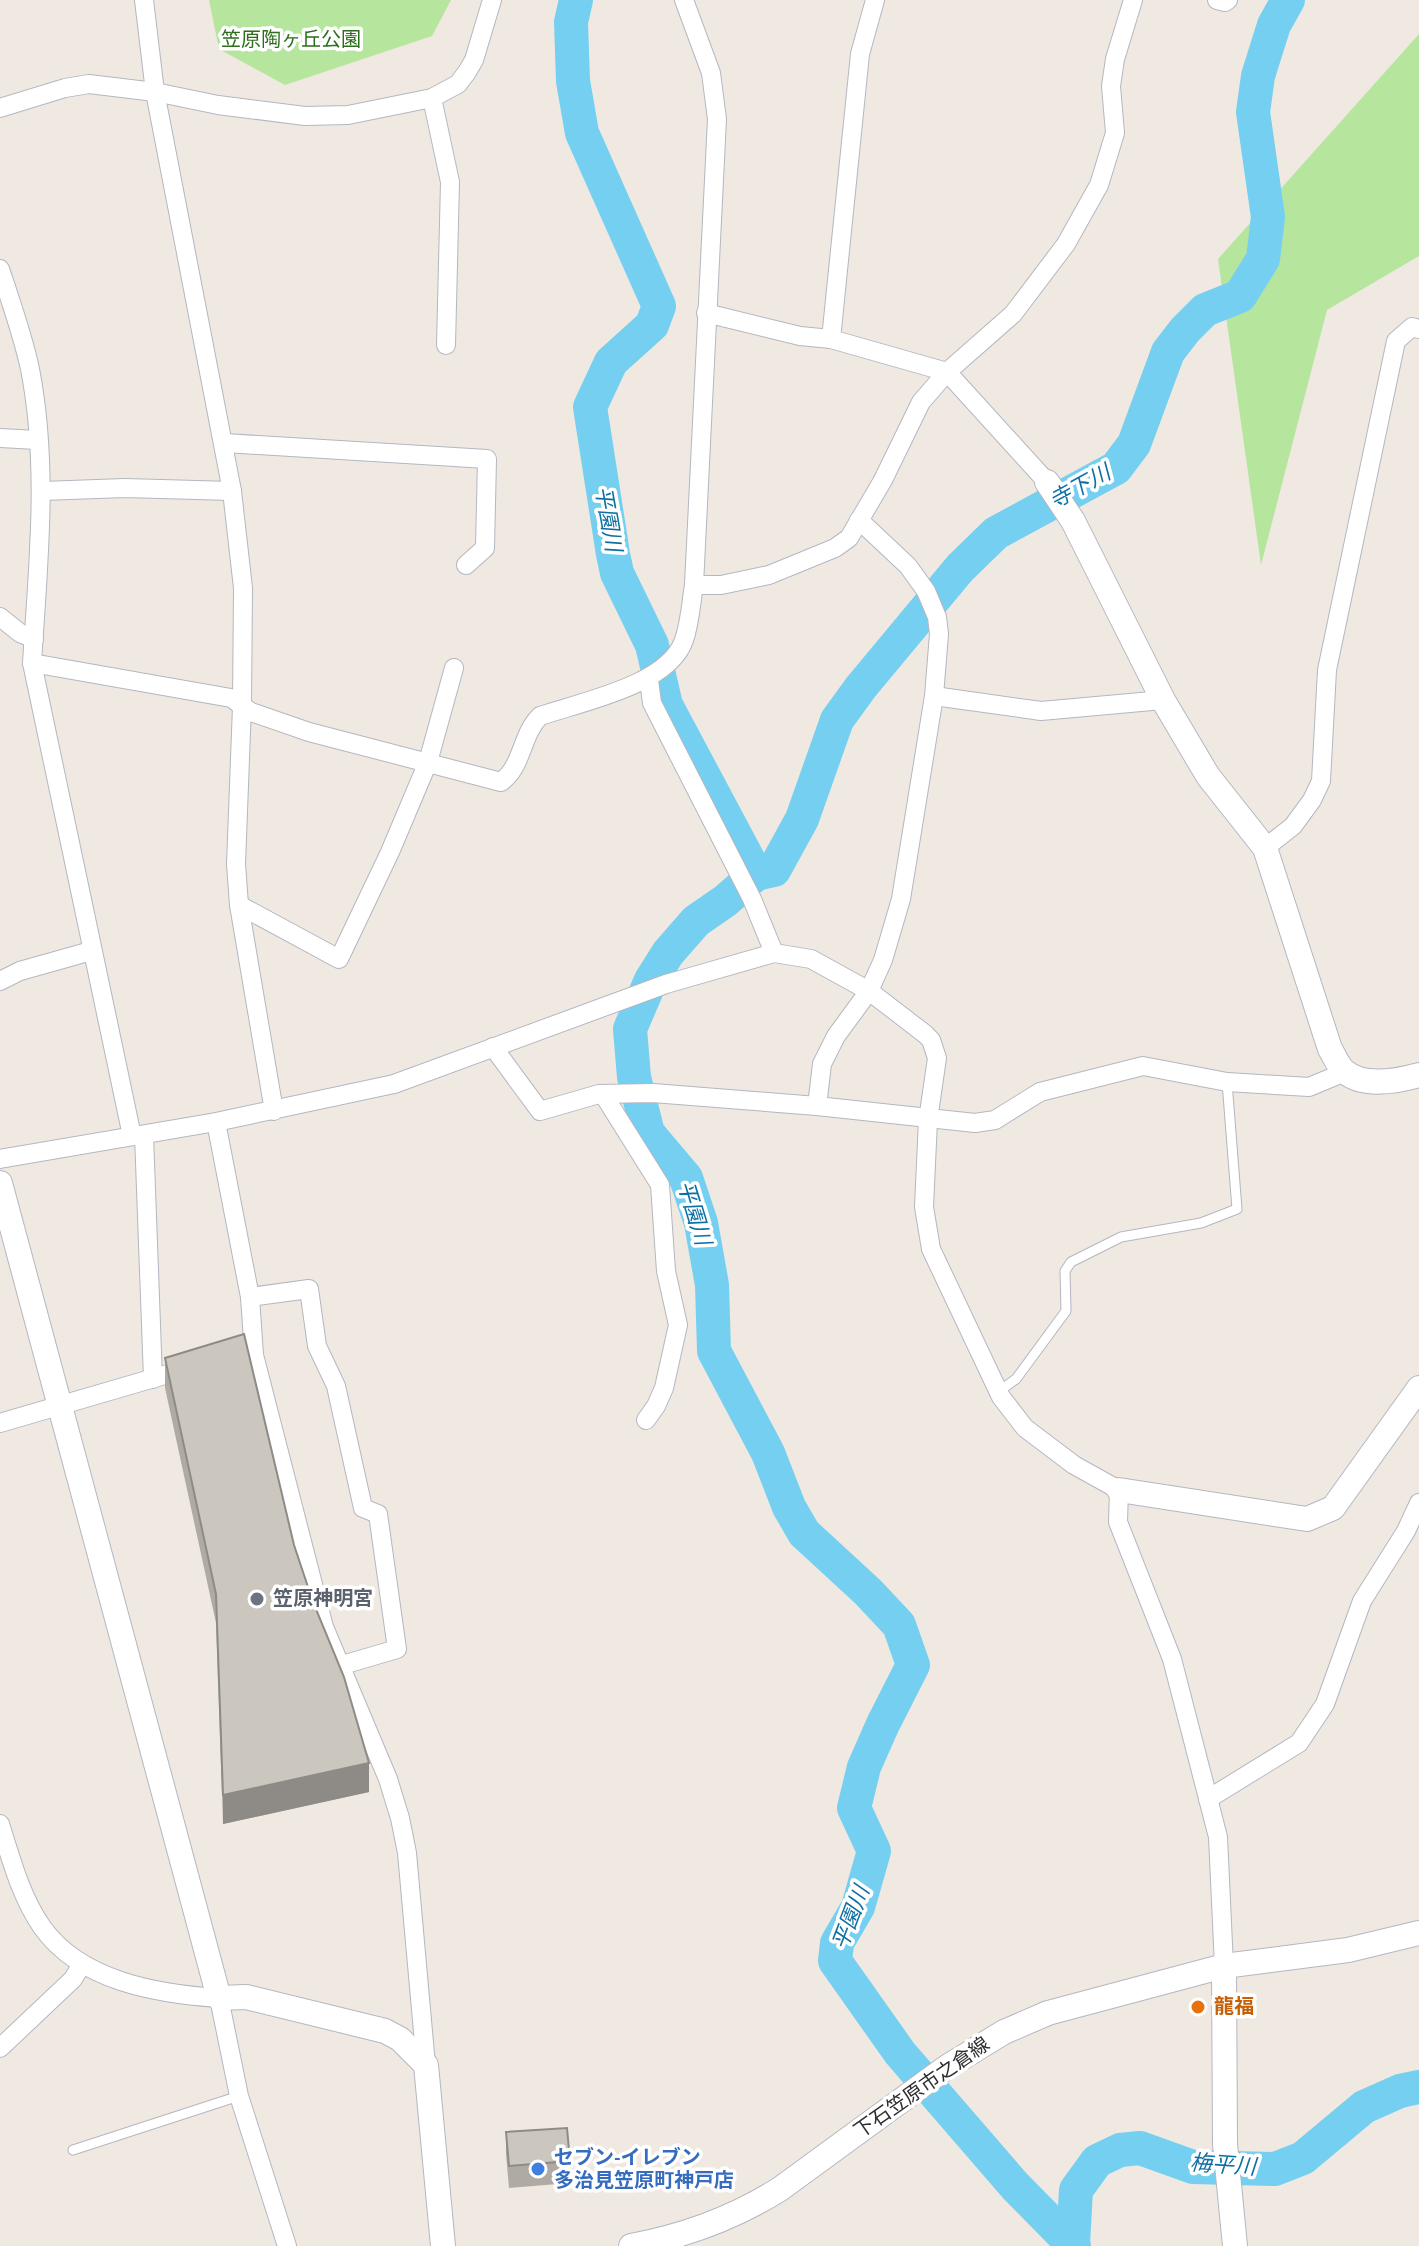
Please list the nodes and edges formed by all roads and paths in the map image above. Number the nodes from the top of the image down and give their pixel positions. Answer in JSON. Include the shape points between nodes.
{"nodes":[{"id":1,"x":144,"y":0,"type":"edge"},
{"id":2,"x":492,"y":0,"type":"edge"},
{"id":3,"x":684,"y":0,"type":"edge"},
{"id":4,"x":875,"y":0,"type":"edge"},
{"id":5,"x":1133,"y":0,"type":"edge"},
{"id":6,"x":1217,"y":0,"type":"edge"},
{"id":7,"x":1228,"y":0,"type":"edge"},
{"id":8,"x":155,"y":92,"type":"junction"},
{"id":9,"x":432,"y":98,"type":"junction"},
{"id":10,"x":0,"y":108,"type":"edge"},
{"id":11,"x":0,"y":269,"type":"edge"},
{"id":12,"x":706,"y":313,"type":"junction"},
{"id":13,"x":1419,"y":329,"type":"edge"},
{"id":14,"x":831,"y":339,"type":"junction"},
{"id":15,"x":446,"y":345,"type":"dead end"},
{"id":16,"x":947,"y":372,"type":"junction"},
{"id":17,"x":0,"y":438,"type":"edge"},
{"id":18,"x":37,"y":440,"type":"junction"},
{"id":19,"x":225,"y":443,"type":"junction"},
{"id":20,"x":1047,"y":482,"type":"joint"},
{"id":21,"x":42,"y":491,"type":"junction"},
{"id":22,"x":232,"y":491,"type":"junction"},
{"id":23,"x":859,"y":520,"type":"junction"},
{"id":24,"x":466,"y":565,"type":"dead end"},
{"id":25,"x":694,"y":585,"type":"junction"},
{"id":26,"x":0,"y":617,"type":"edge"},
{"id":27,"x":34,"y":639,"type":"junction"},
{"id":28,"x":32,"y":663,"type":"junction"},
{"id":29,"x":454,"y":668,"type":"dead end"},
{"id":30,"x":649,"y":680,"type":"junction"},
{"id":31,"x":934,"y":696,"type":"junction"},
{"id":32,"x":1163,"y":700,"type":"junction"},
{"id":33,"x":242,"y":706,"type":"junction"},
{"id":34,"x":428,"y":762,"type":"junction"},
{"id":35,"x":1265,"y":848,"type":"junction"},
{"id":36,"x":239,"y":905,"type":"junction"},
{"id":37,"x":91,"y":951,"type":"junction"},
{"id":38,"x":774,"y":953,"type":"junction"},
{"id":39,"x":0,"y":981,"type":"edge"},
{"id":40,"x":869,"y":991,"type":"junction"},
{"id":41,"x":493,"y":1047,"type":"junction"},
{"id":42,"x":1345,"y":1072,"type":"junction"},
{"id":43,"x":1419,"y":1075,"type":"edge"},
{"id":44,"x":1227,"y":1082,"type":"junction"},
{"id":45,"x":612,"y":1093,"type":"junction"},
{"id":46,"x":817,"y":1106,"type":"junction"},
{"id":47,"x":274,"y":1111,"type":"junction"},
{"id":48,"x":928,"y":1120,"type":"junction"},
{"id":49,"x":216,"y":1122,"type":"junction"},
{"id":50,"x":138,"y":1136,"type":"junction"},
{"id":51,"x":0,"y":1159,"type":"edge"},
{"id":52,"x":1,"y":1191,"type":"edge"},
{"id":53,"x":250,"y":1297,"type":"junction"},
{"id":54,"x":196,"y":1366,"type":"edge"},
{"id":55,"x":153,"y":1379,"type":"junction"},
{"id":56,"x":1419,"y":1388,"type":"edge"},
{"id":57,"x":998,"y":1392,"type":"junction"},
{"id":58,"x":60,"y":1407,"type":"junction"},
{"id":59,"x":646,"y":1420,"type":"dead end"},
{"id":60,"x":0,"y":1423,"type":"edge"},
{"id":61,"x":1119,"y":1490,"type":"junction"},
{"id":62,"x":1419,"y":1503,"type":"edge"},
{"id":63,"x":339,"y":1666,"type":"junction"},
{"id":64,"x":1208,"y":1799,"type":"junction"},
{"id":65,"x":0,"y":1824,"type":"edge"},
{"id":66,"x":1419,"y":1933,"type":"edge"},
{"id":67,"x":82,"y":1964,"type":"junction"},
{"id":68,"x":1224,"y":1966,"type":"junction"},
{"id":69,"x":219,"y":1998,"type":"junction"},
{"id":70,"x":0,"y":2048,"type":"edge"},
{"id":71,"x":426,"y":2065,"type":"junction"},
{"id":72,"x":239,"y":2096,"type":"junction"},
{"id":73,"x":73,"y":2150,"type":"dead end"},
{"id":74,"x":287,"y":2246,"type":"edge"},
{"id":75,"x":443,"y":2246,"type":"edge"},
{"id":76,"x":631,"y":2246,"type":"edge"},
{"id":77,"x":1235,"y":2246,"type":"edge"}],
"edges":[{"from":1,"to":8,"type":"street"},
{"from":2,"to":9,"type":"street","via":[[467,72],[458,84]]},
{"from":3,"to":12,"type":"street","via":[[711,73],[717,119]]},
{"from":4,"to":14,"type":"street","via":[[860,54]]},
{"from":5,"to":16,"type":"street","via":[[1115,59],[1115,133],[1099,185],[1066,244],[1013,314]]},
{"from":6,"to":7,"type":"street"},
{"from":8,"to":9,"type":"street","via":[[305,116],[348,115]]},
{"from":8,"to":10,"type":"street","via":[[89,84]]},
{"from":8,"to":19,"type":"street"},
{"from":9,"to":15,"type":"street","via":[[450,182]]},
{"from":11,"to":18,"type":"street","via":[[29,368]]},
{"from":12,"to":14,"type":"street"},
{"from":12,"to":25,"type":"street"},
{"from":13,"to":35,"type":"street","via":[[1412,327],[1396,341],[1327,670],[1321,781],[1293,826]]},
{"from":14,"to":16,"type":"street"},
{"from":16,"to":20,"type":"street"},
{"from":16,"to":23,"type":"street","via":[[921,402]]},
{"from":17,"to":18,"type":"street"},
{"from":18,"to":21,"type":"street"},
{"from":19,"to":22,"type":"street"},
{"from":19,"to":24,"type":"street","via":[[487,459],[485,548]]},
{"from":20,"to":32,"type":"street","via":[[1073,521]]},
{"from":21,"to":22,"type":"street"},
{"from":21,"to":27,"type":"street"},
{"from":22,"to":33,"type":"street","via":[[243,588]]},
{"from":23,"to":25,"type":"street","via":[[849,538],[835,548],[769,575]]},
{"from":23,"to":31,"type":"street","via":[[908,566],[926,591],[937,617]]},
{"from":25,"to":30,"type":"street","via":[[684,641],[670,663]]},
{"from":26,"to":27,"type":"street"},
{"from":27,"to":28,"type":"street"},
{"from":28,"to":33,"type":"street","via":[[231,698]]},
{"from":28,"to":37,"type":"street"},
{"from":29,"to":34,"type":"street"},
{"from":30,"to":34,"type":"street","via":[[540,716],[531,725],[512,773],[501,782]]},
{"from":30,"to":38,"type":"street","via":[[652,703]]},
{"from":31,"to":32,"type":"street","via":[[1041,711]]},
{"from":31,"to":40,"type":"street","via":[[901,899]]},
{"from":32,"to":35,"type":"street","via":[[1208,776]]},
{"from":33,"to":34,"type":"street","via":[[309,732]]},
{"from":33,"to":36,"type":"street"},
{"from":34,"to":36,"type":"street","via":[[339,959]]},
{"from":35,"to":42,"type":"street","via":[[1321,1026]]},
{"from":36,"to":47,"type":"street"},
{"from":37,"to":39,"type":"street"},
{"from":37,"to":50,"type":"street"},
{"from":38,"to":40,"type":"street","via":[[811,959]]},
{"from":38,"to":41,"type":"street","via":[[666,984]]},
{"from":40,"to":46,"type":"street","via":[[822,1064]]},
{"from":40,"to":48,"type":"street","via":[[931,1040],[937,1058]]},
{"from":41,"to":45,"type":"street","via":[[540,1111]]},
{"from":41,"to":47,"type":"street","via":[[394,1084]]},
{"from":42,"to":43,"type":"street","via":[[1387,1083]]},
{"from":42,"to":44,"type":"street","via":[[1309,1087]]},
{"from":44,"to":48,"type":"street","via":[[1143,1066],[1040,1092],[995,1120]]},
{"from":44,"to":57,"type":"lane","via":[[1237,1209],[1201,1223],[1121,1237],[1071,1262],[1065,1271],[1066,1311],[1016,1379]]},
{"from":45,"to":46,"type":"street"},
{"from":45,"to":59,"type":"street","via":[[660,1185],[666,1271],[678,1325],[664,1388]]},
{"from":46,"to":48,"type":"street"},
{"from":47,"to":49,"type":"street"},
{"from":48,"to":57,"type":"street","via":[[924,1207],[931,1249]]},
{"from":49,"to":50,"type":"street"},
{"from":49,"to":53,"type":"street"},
{"from":50,"to":51,"type":"street"},
{"from":50,"to":55,"type":"street"},
{"from":52,"to":58,"type":"street"},
{"from":53,"to":63,"type":"street","via":[[247,1351]]},
{"from":53,"to":63,"type":"street","via":[[309,1289],[317,1346],[336,1386],[363,1508],[378,1514],[397,1649]]},
{"from":54,"to":55,"type":"street"},
{"from":55,"to":58,"type":"street"},
{"from":56,"to":61,"type":"street","via":[[1333,1508],[1307,1519]]},
{"from":57,"to":61,"type":"street","via":[[1025,1428]]},
{"from":58,"to":60,"type":"street"},
{"from":58,"to":69,"type":"street"},
{"from":61,"to":64,"type":"street","via":[[1118,1522],[1172,1659]]},
{"from":62,"to":64,"type":"street","via":[[1362,1601],[1325,1704],[1299,1743]]},
{"from":63,"to":71,"type":"street","via":[[400,1818]]},
{"from":64,"to":68,"type":"street","via":[[1218,1837]]},
{"from":65,"to":67,"type":"street","via":[[41,1926]]},
{"from":66,"to":68,"type":"street","name":"下石笠原市之倉線","via":[[1348,1950]]},
{"from":67,"to":69,"type":"street","via":[[150,1988]]},
{"from":67,"to":70,"type":"street","via":[[73,1979]]},
{"from":68,"to":76,"type":"street","name":"下石笠原市之倉線","via":[[1048,2013],[1004,2032],[754,2205],[699,2229]]},
{"from":68,"to":77,"type":"street","via":[[1225,2144]]},
{"from":69,"to":71,"type":"street","via":[[246,1997],[385,2031]]},
{"from":69,"to":72,"type":"street"},
{"from":71,"to":75,"type":"street"},
{"from":72,"to":73,"type":"lane"},
{"from":72,"to":74,"type":"street"}]}
